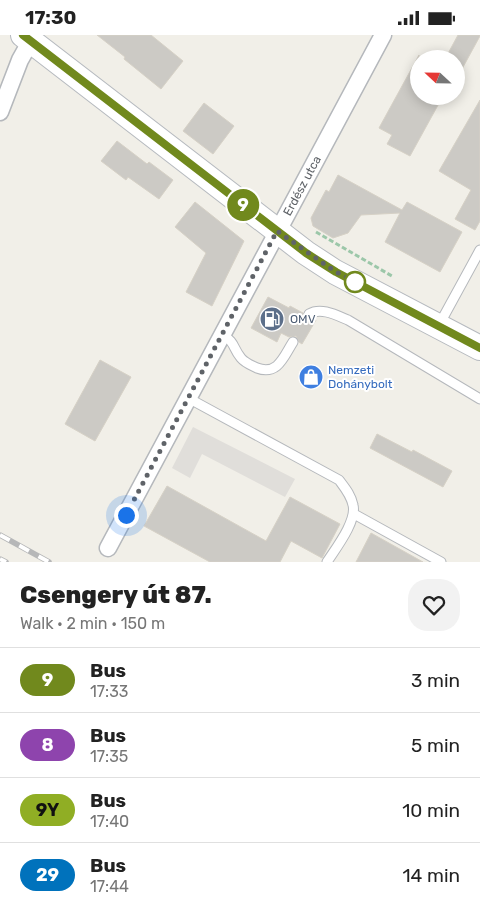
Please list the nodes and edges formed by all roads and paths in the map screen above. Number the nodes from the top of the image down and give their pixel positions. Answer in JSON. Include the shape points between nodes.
{"nodes":[{"id":1,"x":382,"y":35,"type":"edge"},
{"id":2,"x":29,"y":37,"type":"edge"},
{"id":3,"x":0,"y":112,"type":"edge"},
{"id":4,"x":281,"y":223,"type":"junction"},
{"id":5,"x":480,"y":250,"type":"edge"},
{"id":6,"x":397,"y":279,"type":"dead end"},
{"id":7,"x":309,"y":314,"type":"dead end"},
{"id":8,"x":439,"y":325,"type":"junction"},
{"id":9,"x":222,"y":334,"type":"junction"},
{"id":10,"x":293,"y":342,"type":"dead end"},
{"id":11,"x":480,"y":348,"type":"edge"},
{"id":12,"x":188,"y":398,"type":"junction"},
{"id":13,"x":480,"y":399,"type":"edge"},
{"id":14,"x":354,"y":514,"type":"junction"},
{"id":15,"x":108,"y":548,"type":"dead end"},
{"id":16,"x":327,"y":562,"type":"edge"},
{"id":17,"x":441,"y":562,"type":"edge"}],
"edges":[{"from":1,"to":4,"type":"street","name":"Erdész utca"},
{"from":2,"to":3,"type":"street"},
{"from":2,"to":4,"type":"main road"},
{"from":4,"to":6,"type":"path"},
{"from":4,"to":8,"type":"main road","via":[[336,272]]},
{"from":4,"to":9,"type":"street","name":"Erdész utca"},
{"from":5,"to":8,"type":"lane"},
{"from":7,"to":13,"type":"lane","via":[[325,312],[348,321]]},
{"from":8,"to":11,"type":"main road"},
{"from":9,"to":10,"type":"lane","via":[[233,341],[244,361],[266,370],[278,366]]},
{"from":9,"to":12,"type":"street","name":"Erdész utca"},
{"from":12,"to":14,"type":"lane","via":[[339,480],[351,499]]},
{"from":12,"to":15,"type":"street","name":"Erdész utca"},
{"from":14,"to":16,"type":"lane"},
{"from":14,"to":17,"type":"lane"}]}
